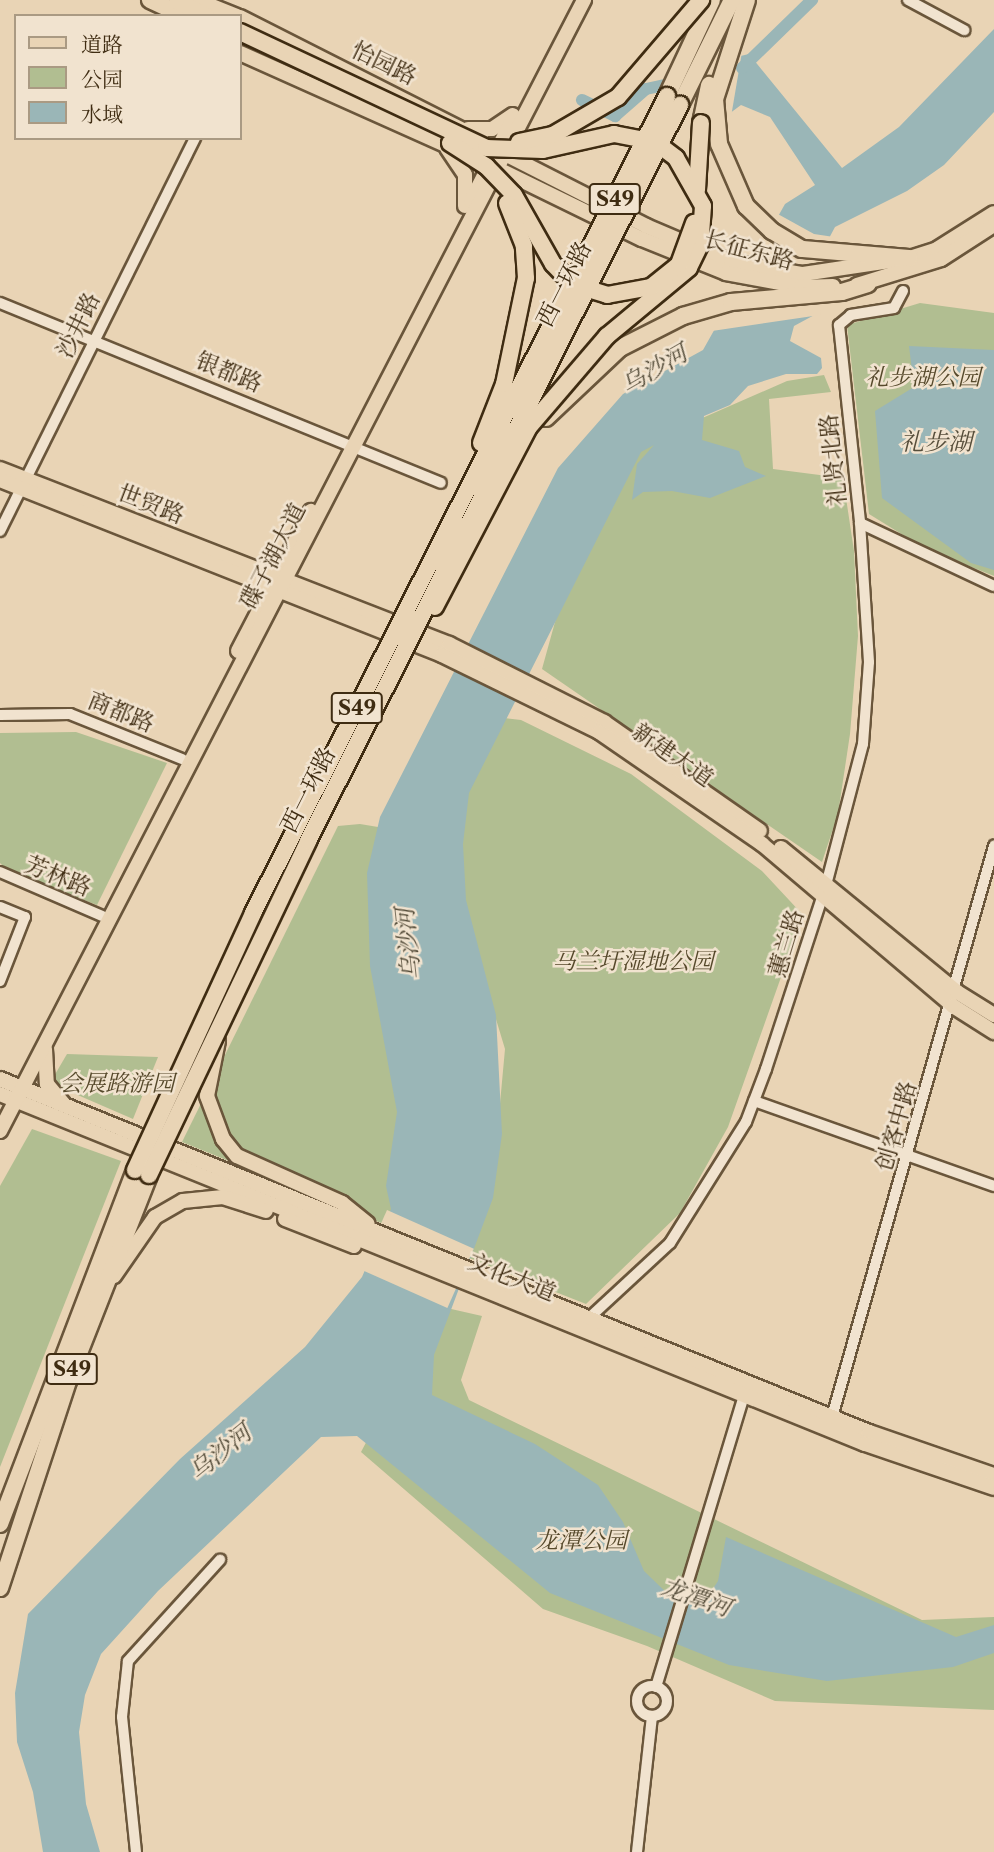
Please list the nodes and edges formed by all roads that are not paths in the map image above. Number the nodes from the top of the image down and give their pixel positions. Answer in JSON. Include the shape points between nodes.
{"nodes":[{"id":1,"x":150,"y":0,"type":"edge"},
{"id":2,"x":175,"y":0,"type":"edge"},
{"id":3,"x":197,"y":0,"type":"edge"},
{"id":4,"x":575,"y":0,"type":"edge"},
{"id":5,"x":584,"y":0,"type":"edge"},
{"id":6,"x":701,"y":0,"type":"edge"},
{"id":7,"x":712,"y":0,"type":"edge"},
{"id":8,"x":908,"y":0,"type":"edge"},
{"id":9,"x":741,"y":1,"type":"edge"},
{"id":10,"x":170,"y":14,"type":"edge"},
{"id":11,"x":180,"y":14,"type":"edge"},
{"id":12,"x":201,"y":14,"type":"edge"},
{"id":13,"x":231,"y":14,"type":"edge"},
{"id":14,"x":242,"y":19,"type":"edge"},
{"id":15,"x":964,"y":30,"type":"dead end"},
{"id":16,"x":242,"y":33,"type":"edge"},
{"id":17,"x":242,"y":43,"type":"edge"},
{"id":18,"x":242,"y":53,"type":"edge"},
{"id":19,"x":525,"y":106,"type":"junction"},
{"id":20,"x":418,"y":122,"type":"junction"},
{"id":21,"x":464,"y":128,"type":"junction"},
{"id":22,"x":194,"y":140,"type":"edge"},
{"id":23,"x":444,"y":144,"type":"junction"},
{"id":24,"x":501,"y":153,"type":"junction"},
{"id":25,"x":493,"y":167,"type":"junction"},
{"id":26,"x":541,"y":182,"type":"junction"},
{"id":27,"x":470,"y":211,"type":"junction"},
{"id":28,"x":994,"y":214,"type":"edge"},
{"id":29,"x":994,"y":225,"type":"edge"},
{"id":30,"x":910,"y":258,"type":"junction"},
{"id":31,"x":728,"y":267,"type":"junction"},
{"id":32,"x":868,"y":284,"type":"junction"},
{"id":33,"x":903,"y":291,"type":"dead end"},
{"id":34,"x":0,"y":303,"type":"edge"},
{"id":35,"x":94,"y":340,"type":"junction"},
{"id":36,"x":351,"y":445,"type":"junction"},
{"id":37,"x":515,"y":459,"type":"junction"},
{"id":38,"x":0,"y":469,"type":"edge"},
{"id":39,"x":0,"y":480,"type":"edge"},
{"id":40,"x":441,"y":483,"type":"dead end"},
{"id":41,"x":25,"y":484,"type":"junction"},
{"id":42,"x":860,"y":523,"type":"junction"},
{"id":43,"x":449,"y":527,"type":"junction"},
{"id":44,"x":0,"y":531,"type":"edge"},
{"id":45,"x":278,"y":585,"type":"junction"},
{"id":46,"x":994,"y":586,"type":"edge"},
{"id":47,"x":398,"y":661,"type":"junction"},
{"id":48,"x":0,"y":715,"type":"edge"},
{"id":49,"x":182,"y":759,"type":"junction"},
{"id":50,"x":994,"y":846,"type":"edge"},
{"id":51,"x":0,"y":872,"type":"edge"},
{"id":52,"x":825,"y":890,"type":"junction"},
{"id":53,"x":0,"y":907,"type":"edge"},
{"id":54,"x":102,"y":916,"type":"junction"},
{"id":55,"x":0,"y":981,"type":"edge"},
{"id":56,"x":232,"y":994,"type":"junction"},
{"id":57,"x":955,"y":999,"type":"junction"},
{"id":58,"x":994,"y":1015,"type":"edge"},
{"id":59,"x":994,"y":1032,"type":"edge"},
{"id":60,"x":49,"y":1034,"type":"junction"},
{"id":61,"x":0,"y":1079,"type":"edge"},
{"id":62,"x":12,"y":1093,"type":"edge"},
{"id":63,"x":754,"y":1101,"type":"junction"},
{"id":64,"x":70,"y":1108,"type":"junction"},
{"id":65,"x":0,"y":1115,"type":"edge"},
{"id":66,"x":0,"y":1131,"type":"edge"},
{"id":67,"x":908,"y":1157,"type":"junction"},
{"id":68,"x":994,"y":1186,"type":"edge"},
{"id":69,"x":372,"y":1237,"type":"junction"},
{"id":70,"x":471,"y":1277,"type":"junction"},
{"id":71,"x":97,"y":1302,"type":"junction"},
{"id":72,"x":589,"y":1318,"type":"junction"},
{"id":73,"x":744,"y":1395,"type":"junction"},
{"id":74,"x":832,"y":1417,"type":"junction"},
{"id":75,"x":994,"y":1475,"type":"edge"},
{"id":76,"x":994,"y":1488,"type":"edge"},
{"id":77,"x":0,"y":1524,"type":"edge"},
{"id":78,"x":220,"y":1560,"type":"dead end"},
{"id":79,"x":6,"y":1568,"type":"junction"},
{"id":80,"x":0,"y":1588,"type":"edge"},
{"id":81,"x":0,"y":1600,"type":"edge"},
{"id":82,"x":656,"y":1687,"type":"junction"},
{"id":83,"x":652,"y":1716,"type":"junction"},
{"id":84,"x":136,"y":1852,"type":"edge"},
{"id":85,"x":637,"y":1852,"type":"edge"}],
"edges":[{"from":1,"to":10,"type":"main road"},
{"from":1,"to":11,"type":"highway"},
{"from":2,"to":12,"type":"highway"},
{"from":3,"to":13,"type":"main road","name":"怡园路"},
{"from":4,"to":19,"type":"main road","name":"碟子湖大道"},
{"from":5,"to":19,"type":"main road","name":"碟子湖大道"},
{"from":6,"to":20,"type":"highway","bridge":true,"via":[[618,97],[554,135],[498,143]]},
{"from":7,"to":43,"type":"highway","name":"西一环路","number":"S49","bridge":true},
{"from":8,"to":15,"type":"street"},
{"from":9,"to":20,"type":"highway","bridge":true,"via":[[712,69],[701,123],[693,233],[679,264],[651,287],[607,295],[572,284],[554,264],[514,195],[486,166]]},
{"from":9,"to":30,"type":"highway","via":[[715,99],[719,144],[746,206],[772,231],[802,249]]},
{"from":9,"to":47,"type":"highway","name":"西一环路","number":"S49","bridge":true},
{"from":14,"to":21,"type":"main road","name":"怡园路"},
{"from":16,"to":20,"type":"highway","bridge":true},
{"from":17,"to":20,"type":"highway"},
{"from":18,"to":23,"type":"main road"},
{"from":19,"to":21,"type":"main road","via":[[492,129]]},
{"from":19,"to":24,"type":"main road","name":"碟子湖大道"},
{"from":19,"to":26,"type":"main road","via":[[527,149]]},
{"from":20,"to":37,"type":"highway","bridge":true,"via":[[486,148],[512,152],[614,134],[655,142],[676,158],[703,206],[700,245],[689,268],[607,336],[565,380],[529,427]]},
{"from":20,"to":43,"type":"highway","bridge":true,"via":[[483,170],[502,194],[524,246],[520,321],[504,384]]},
{"from":21,"to":24,"type":"main road","name":"怡园路"},
{"from":22,"to":35,"type":"street","name":"沙井路"},
{"from":23,"to":25,"type":"main road"},
{"from":23,"to":27,"type":"main road","via":[[465,175]]},
{"from":24,"to":25,"type":"main road","name":"碟子湖大道"},
{"from":24,"to":26,"type":"main road","name":"长征东路"},
{"from":25,"to":26,"type":"main road","name":"长征东路"},
{"from":25,"to":27,"type":"main road","name":"碟子湖大道"},
{"from":26,"to":27,"type":"main road","via":[[505,190]]},
{"from":26,"to":31,"type":"main road","name":"长征东路"},
{"from":27,"to":36,"type":"main road","name":"碟子湖大道"},
{"from":28,"to":30,"type":"main road","name":"长征东路"},
{"from":29,"to":32,"type":"main road","name":"长征东路","via":[[941,260]]},
{"from":30,"to":31,"type":"main road","name":"长征东路","via":[[875,267],[803,274]]},
{"from":31,"to":32,"type":"main road","name":"长征东路","via":[[801,287]]},
{"from":32,"to":37,"type":"highway","via":[[842,292],[731,302],[649,331],[578,383]]},
{"from":33,"to":42,"type":"street","name":"礼贤北路","via":[[894,308],[851,314],[839,325]]},
{"from":34,"to":35,"type":"street","name":"银都路"},
{"from":35,"to":36,"type":"street","name":"银都路"},
{"from":35,"to":41,"type":"street","name":"沙井路"},
{"from":36,"to":40,"type":"street","name":"银都路"},
{"from":36,"to":45,"type":"main road","name":"碟子湖大道"},
{"from":37,"to":47,"type":"highway","bridge":true,"via":[[449,585]]},
{"from":38,"to":41,"type":"main road","name":"世贸路"},
{"from":39,"to":41,"type":"main road","name":"世贸路"},
{"from":41,"to":44,"type":"street","name":"沙井路"},
{"from":41,"to":45,"type":"main road","name":"世贸路"},
{"from":42,"to":46,"type":"street","name":"礼贤北路"},
{"from":42,"to":52,"type":"street","name":"蕙兰路","via":[[869,662],[863,744]]},
{"from":43,"to":77,"type":"highway","name":"西一环路","number":"S49","bridge":true,"via":[[253,913],[158,1117],[83,1295]]},
{"from":45,"to":49,"type":"main road","name":"碟子湖大道"},
{"from":45,"to":52,"type":"main road","name":"新建大道","via":[[604,722],[699,787]]},
{"from":45,"to":60,"type":"main road","name":"碟子湖大道"},
{"from":47,"to":56,"type":"highway","name":"西一环路","number":"S49","bridge":true},
{"from":48,"to":49,"type":"street","name":"商都路","via":[[70,714]]},
{"from":49,"to":54,"type":"main road","name":"碟子湖大道"},
{"from":50,"to":57,"type":"street","name":"创客中路"},
{"from":51,"to":54,"type":"street","name":"芳林路"},
{"from":52,"to":57,"type":"main road","name":"新建大道"},
{"from":52,"to":63,"type":"street","name":"蕙兰路"},
{"from":53,"to":55,"type":"street","via":[[25,917]]},
{"from":54,"to":62,"type":"main road","name":"碟子湖大道"},
{"from":56,"to":69,"type":"main road","bridge":true,"via":[[207,1096],[223,1139],[258,1168],[342,1203]]},
{"from":56,"to":71,"type":"highway","name":"西一环路","number":"S49","bridge":true,"via":[[170,1124]]},
{"from":57,"to":58,"type":"main road","name":"新建大道"},
{"from":57,"to":59,"type":"main road","name":"新建大道"},
{"from":57,"to":67,"type":"street","name":"创客中路"},
{"from":60,"to":62,"type":"main road","name":"碟子湖大道"},
{"from":60,"to":64,"type":"main road","via":[[44,1059],[47,1084]]},
{"from":61,"to":62,"type":"main road"},
{"from":62,"to":64,"type":"main road","name":"文化大道"},
{"from":62,"to":65,"type":"main road","name":"碟子湖大道"},
{"from":62,"to":66,"type":"main road","name":"碟子湖大道"},
{"from":62,"to":69,"type":"main road","name":"文化大道"},
{"from":63,"to":67,"type":"street"},
{"from":63,"to":72,"type":"street","name":"蕙兰路","via":[[710,1186],[670,1243]]},
{"from":64,"to":69,"type":"main road","name":"文化大道"},
{"from":67,"to":68,"type":"street"},
{"from":67,"to":74,"type":"street","name":"创客中路"},
{"from":69,"to":70,"type":"main road","name":"文化大道"},
{"from":69,"to":71,"type":"main road","via":[[335,1240],[223,1197],[183,1201],[144,1229]]},
{"from":70,"to":72,"type":"main road","name":"文化大道"},
{"from":70,"to":73,"type":"main road","name":"文化大道"},
{"from":71,"to":79,"type":"highway","name":"西一环路","number":"S49"},
{"from":72,"to":74,"type":"main road","name":"文化大道"},
{"from":73,"to":76,"type":"main road","name":"文化大道"},
{"from":73,"to":82,"type":"street"},
{"from":74,"to":75,"type":"main road","name":"文化大道"},
{"from":78,"to":84,"type":"street","via":[[128,1661],[122,1717]]},
{"from":79,"to":80,"type":"highway","name":"西一环路","number":"S49"},
{"from":79,"to":81,"type":"highway"},
{"from":82,"to":83,"type":"street","via":[[667,1706]]},
{"from":82,"to":83,"type":"street","via":[[642,1692],[638,1700],[640,1709]]},
{"from":83,"to":85,"type":"street"}]}
